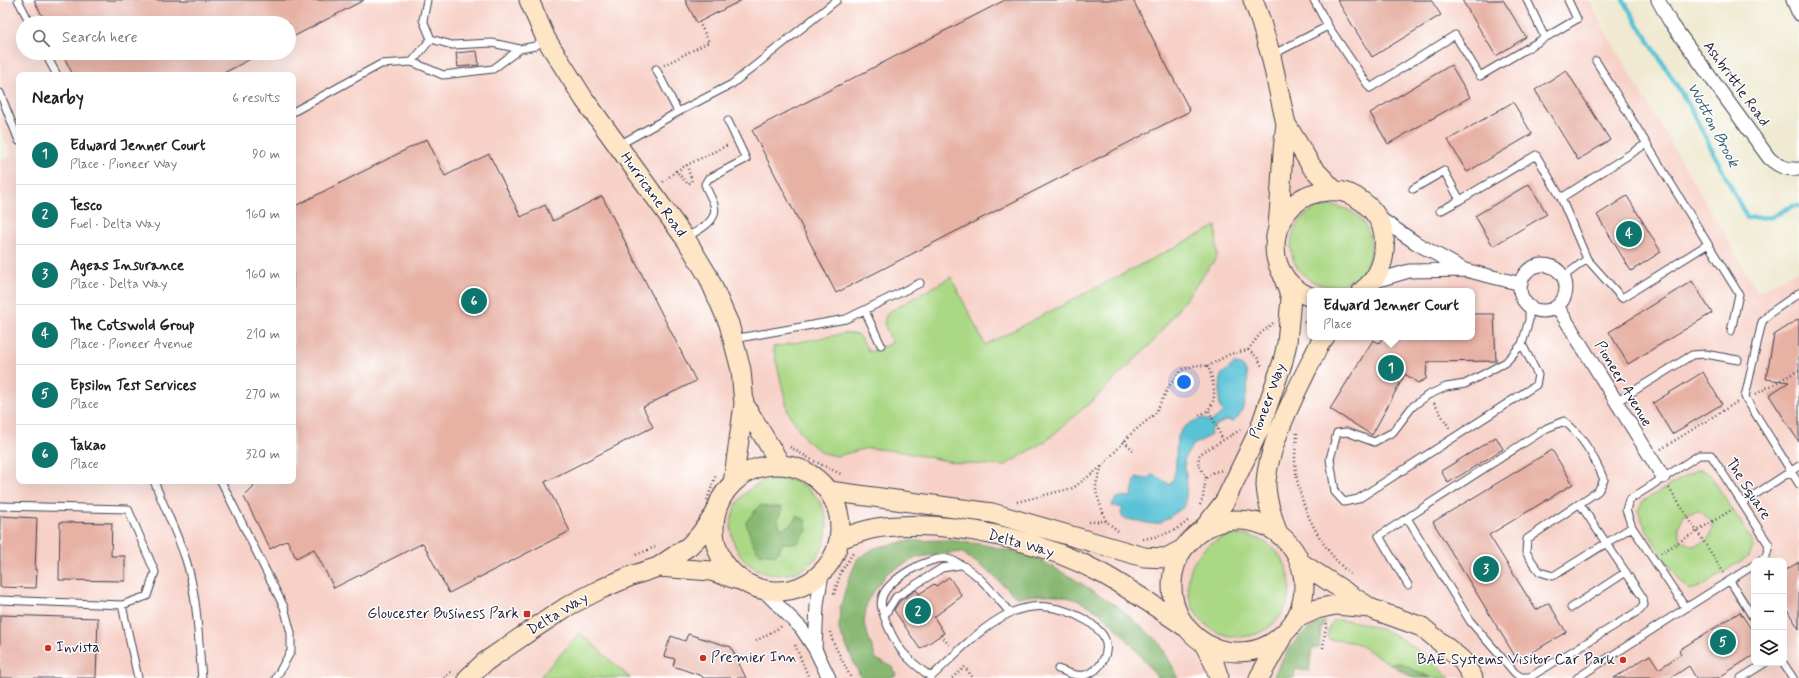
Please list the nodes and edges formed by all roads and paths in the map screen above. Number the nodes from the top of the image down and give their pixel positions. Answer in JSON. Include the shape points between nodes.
{"nodes":[{"id":1,"x":18,"y":0,"type":"edge"},
{"id":2,"x":427,"y":0,"type":"edge"},
{"id":3,"x":529,"y":0,"type":"edge"},
{"id":4,"x":837,"y":0,"type":"edge"},
{"id":5,"x":1252,"y":0,"type":"edge"},
{"id":6,"x":1314,"y":0,"type":"edge"},
{"id":7,"x":1527,"y":0,"type":"edge"},
{"id":8,"x":1568,"y":0,"type":"edge"},
{"id":9,"x":1658,"y":0,"type":"edge"},
{"id":10,"x":1793,"y":0,"type":"edge"},
{"id":11,"x":1799,"y":14,"type":"edge"},
{"id":12,"x":26,"y":16,"type":"edge"},
{"id":13,"x":699,"y":22,"type":"dead end"},
{"id":14,"x":1328,"y":26,"type":"junction"},
{"id":15,"x":1545,"y":38,"type":"junction"},
{"id":16,"x":431,"y":39,"type":"junction"},
{"id":17,"x":546,"y":39,"type":"junction"},
{"id":18,"x":520,"y":49,"type":"junction"},
{"id":19,"x":1271,"y":56,"type":"junction"},
{"id":20,"x":50,"y":60,"type":"edge"},
{"id":21,"x":1596,"y":61,"type":"dead end"},
{"id":22,"x":412,"y":62,"type":"junction"},
{"id":23,"x":656,"y":69,"type":"joint"},
{"id":24,"x":56,"y":72,"type":"edge"},
{"id":25,"x":0,"y":93,"type":"edge"},
{"id":26,"x":296,"y":110,"type":"edge"},
{"id":27,"x":678,"y":112,"type":"junction"},
{"id":28,"x":728,"y":121,"type":"dead end"},
{"id":29,"x":1286,"y":124,"type":"junction"},
{"id":30,"x":16,"y":133,"type":"edge"},
{"id":31,"x":734,"y":134,"type":"junction"},
{"id":32,"x":1646,"y":144,"type":"junction"},
{"id":33,"x":617,"y":146,"type":"junction"},
{"id":34,"x":687,"y":165,"type":"junction"},
{"id":35,"x":1799,"y":169,"type":"edge"},
{"id":36,"x":676,"y":171,"type":"junction"},
{"id":37,"x":1413,"y":189,"type":"dead end"},
{"id":38,"x":1335,"y":191,"type":"junction"},
{"id":39,"x":651,"y":192,"type":"junction"},
{"id":40,"x":1561,"y":198,"type":"junction"},
{"id":41,"x":1460,"y":200,"type":"junction"},
{"id":42,"x":1440,"y":211,"type":"dead end"},
{"id":43,"x":1377,"y":216,"type":"junction"},
{"id":44,"x":1277,"y":229,"type":"junction"},
{"id":45,"x":685,"y":238,"type":"junction"},
{"id":46,"x":1708,"y":244,"type":"junction"},
{"id":47,"x":1587,"y":259,"type":"junction"},
{"id":48,"x":1278,"y":265,"type":"junction"},
{"id":49,"x":1465,"y":270,"type":"junction"},
{"id":50,"x":1563,"y":277,"type":"junction"},
{"id":51,"x":920,"y":284,"type":"dead end"},
{"id":52,"x":1521,"y":284,"type":"junction"},
{"id":53,"x":1366,"y":288,"type":"edge"},
{"id":54,"x":1367,"y":288,"type":"edge"},
{"id":55,"x":1799,"y":294,"type":"edge"},
{"id":56,"x":1307,"y":295,"type":"edge"},
{"id":57,"x":1557,"y":306,"type":"junction"},
{"id":58,"x":1529,"y":307,"type":"junction"},
{"id":59,"x":865,"y":311,"type":"junction"},
{"id":60,"x":1290,"y":319,"type":"junction"},
{"id":61,"x":1731,"y":331,"type":"dead end"},
{"id":62,"x":733,"y":339,"type":"junction"},
{"id":63,"x":1322,"y":340,"type":"edge"},
{"id":64,"x":1522,"y":344,"type":"junction"},
{"id":65,"x":881,"y":345,"type":"dead end"},
{"id":66,"x":1248,"y":350,"type":"junction"},
{"id":67,"x":1738,"y":360,"type":"dead end"},
{"id":68,"x":1208,"y":366,"type":"junction"},
{"id":69,"x":1799,"y":370,"type":"edge"},
{"id":70,"x":1263,"y":371,"type":"dead end"},
{"id":71,"x":1428,"y":395,"type":"junction"},
{"id":72,"x":1745,"y":397,"type":"junction"},
{"id":73,"x":1616,"y":402,"type":"junction"},
{"id":74,"x":744,"y":404,"type":"junction"},
{"id":75,"x":1210,"y":413,"type":"junction"},
{"id":76,"x":1199,"y":416,"type":"dead end"},
{"id":77,"x":1243,"y":426,"type":"dead end"},
{"id":78,"x":1297,"y":431,"type":"dead end"},
{"id":79,"x":1455,"y":436,"type":"junction"},
{"id":80,"x":1224,"y":440,"type":"junction"},
{"id":81,"x":1124,"y":441,"type":"junction"},
{"id":82,"x":785,"y":443,"type":"dead end"},
{"id":83,"x":1134,"y":451,"type":"dead end"},
{"id":84,"x":1649,"y":456,"type":"junction"},
{"id":85,"x":781,"y":465,"type":"junction"},
{"id":86,"x":1102,"y":466,"type":"junction"},
{"id":87,"x":1799,"y":466,"type":"edge"},
{"id":88,"x":1791,"y":472,"type":"junction"},
{"id":89,"x":717,"y":474,"type":"dead end"},
{"id":90,"x":847,"y":476,"type":"dead end"},
{"id":91,"x":1206,"y":478,"type":"junction"},
{"id":92,"x":1234,"y":479,"type":"junction"},
{"id":93,"x":733,"y":483,"type":"junction"},
{"id":94,"x":155,"y":484,"type":"edge"},
{"id":95,"x":222,"y":484,"type":"edge"},
{"id":96,"x":1662,"y":484,"type":"junction"},
{"id":97,"x":1799,"y":484,"type":"edge"},
{"id":98,"x":829,"y":491,"type":"junction"},
{"id":99,"x":1742,"y":503,"type":"junction"},
{"id":100,"x":1580,"y":504,"type":"junction"},
{"id":101,"x":1729,"y":504,"type":"dead end"},
{"id":102,"x":0,"y":506,"type":"edge"},
{"id":103,"x":1018,"y":506,"type":"dead end"},
{"id":104,"x":711,"y":507,"type":"junction"},
{"id":105,"x":1198,"y":508,"type":"dead end"},
{"id":106,"x":1732,"y":510,"type":"junction"},
{"id":107,"x":1736,"y":515,"type":"dead end"},
{"id":108,"x":1407,"y":518,"type":"junction"},
{"id":109,"x":1106,"y":521,"type":"junction"},
{"id":110,"x":1200,"y":521,"type":"junction"},
{"id":111,"x":1085,"y":523,"type":"dead end"},
{"id":112,"x":1632,"y":527,"type":"junction"},
{"id":113,"x":1277,"y":531,"type":"junction"},
{"id":114,"x":1697,"y":531,"type":"junction"},
{"id":115,"x":1122,"y":535,"type":"dead end"},
{"id":116,"x":840,"y":539,"type":"junction"},
{"id":117,"x":1140,"y":539,"type":"dead end"},
{"id":118,"x":1606,"y":543,"type":"junction"},
{"id":119,"x":1658,"y":546,"type":"dead end"},
{"id":120,"x":1182,"y":549,"type":"junction"},
{"id":121,"x":856,"y":551,"type":"dead end"},
{"id":122,"x":1661,"y":552,"type":"junction"},
{"id":123,"x":1653,"y":558,"type":"junction"},
{"id":124,"x":1665,"y":558,"type":"dead end"},
{"id":125,"x":1764,"y":558,"type":"edge"},
{"id":126,"x":1302,"y":563,"type":"junction"},
{"id":127,"x":961,"y":565,"type":"junction"},
{"id":128,"x":658,"y":567,"type":"junction"},
{"id":129,"x":1751,"y":567,"type":"edge"},
{"id":130,"x":1730,"y":568,"type":"dead end"},
{"id":131,"x":1626,"y":572,"type":"junction"},
{"id":132,"x":1724,"y":572,"type":"junction"},
{"id":133,"x":822,"y":573,"type":"junction"},
{"id":134,"x":1717,"y":576,"type":"dead end"},
{"id":135,"x":1355,"y":578,"type":"dead end"},
{"id":136,"x":1730,"y":581,"type":"junction"},
{"id":137,"x":744,"y":582,"type":"junction"},
{"id":138,"x":1408,"y":585,"type":"dead end"},
{"id":139,"x":763,"y":590,"type":"junction"},
{"id":140,"x":833,"y":598,"type":"dead end"},
{"id":141,"x":0,"y":600,"type":"edge"},
{"id":142,"x":122,"y":605,"type":"junction"},
{"id":143,"x":1689,"y":606,"type":"junction"},
{"id":144,"x":1571,"y":608,"type":"dead end"},
{"id":145,"x":1372,"y":609,"type":"junction"},
{"id":146,"x":1010,"y":613,"type":"junction"},
{"id":147,"x":1751,"y":614,"type":"edge"},
{"id":148,"x":884,"y":616,"type":"junction"},
{"id":149,"x":1297,"y":618,"type":"junction"},
{"id":150,"x":829,"y":627,"type":"dead end"},
{"id":151,"x":1186,"y":627,"type":"junction"},
{"id":152,"x":786,"y":629,"type":"dead end"},
{"id":153,"x":1284,"y":634,"type":"junction"},
{"id":154,"x":792,"y":639,"type":"dead end"},
{"id":155,"x":756,"y":641,"type":"dead end"},
{"id":156,"x":1203,"y":642,"type":"junction"},
{"id":157,"x":815,"y":649,"type":"junction"},
{"id":158,"x":1762,"y":666,"type":"edge"},
{"id":159,"x":1785,"y":666,"type":"edge"},
{"id":160,"x":1058,"y":669,"type":"dead end"},
{"id":161,"x":1752,"y":675,"type":"edge"},
{"id":162,"x":138,"y":678,"type":"edge"},
{"id":163,"x":202,"y":678,"type":"edge"},
{"id":164,"x":276,"y":678,"type":"edge"},
{"id":165,"x":468,"y":678,"type":"edge"},
{"id":166,"x":809,"y":678,"type":"edge"},
{"id":167,"x":829,"y":678,"type":"edge"},
{"id":168,"x":851,"y":678,"type":"edge"},
{"id":169,"x":930,"y":678,"type":"edge"},
{"id":170,"x":952,"y":678,"type":"edge"},
{"id":171,"x":973,"y":678,"type":"edge"},
{"id":172,"x":1219,"y":678,"type":"edge"},
{"id":173,"x":1259,"y":678,"type":"edge"},
{"id":174,"x":1473,"y":678,"type":"edge"},
{"id":175,"x":1577,"y":678,"type":"edge"},
{"id":176,"x":1741,"y":678,"type":"edge"},
{"id":177,"x":1793,"y":678,"type":"edge"}],
"edges":[{"from":1,"to":12,"type":"lane"},
{"from":2,"to":16,"type":"lane","via":[[423,20]]},
{"from":3,"to":17,"type":"street","name":"Hurricane Road"},
{"from":4,"to":27,"type":"lane","via":[[732,84]]},
{"from":5,"to":19,"type":"street","via":[[1260,16]]},
{"from":6,"to":14,"type":"lane"},
{"from":7,"to":15,"type":"lane"},
{"from":8,"to":15,"type":"lane","via":[[1577,19]]},
{"from":9,"to":35,"type":"street","name":"Ashbrittle Road","via":[[1669,20],[1768,158],[1778,166],[1790,170]]},
{"from":10,"to":11,"type":"street"},
{"from":13,"to":23,"type":"path","via":[[710,42]]},
{"from":14,"to":15,"type":"lane","via":[[1370,88],[1455,35],[1480,76]]},
{"from":14,"to":19,"type":"lane"},
{"from":16,"to":18,"type":"lane","via":[[452,45],[492,42]]},
{"from":16,"to":22,"type":"lane"},
{"from":17,"to":18,"type":"lane","via":[[535,46]]},
{"from":17,"to":33,"type":"street","name":"Hurricane Road"},
{"from":18,"to":22,"type":"lane","via":[[493,69],[444,75]]},
{"from":19,"to":29,"type":"street"},
{"from":20,"to":24,"type":"lane"},
{"from":21,"to":32,"type":"lane"},
{"from":22,"to":26,"type":"lane","via":[[382,64]]},
{"from":23,"to":27,"type":"lane"},
{"from":25,"to":30,"type":"lane"},
{"from":27,"to":33,"type":"lane"},
{"from":28,"to":31,"type":"lane"},
{"from":29,"to":38,"type":"street","via":[[1312,167]]},
{"from":29,"to":44,"type":"street"},
{"from":31,"to":34,"type":"path","via":[[725,137],[728,145]]},
{"from":31,"to":45,"type":"lane","via":[[746,159],[708,179],[705,184],[714,206],[714,216],[706,226]]},
{"from":32,"to":40,"type":"lane"},
{"from":32,"to":46,"type":"lane"},
{"from":33,"to":39,"type":"street","name":"Hurricane Road"},
{"from":34,"to":36,"type":"path"},
{"from":34,"to":36,"type":"path","via":[[692,182],[688,184]]},
{"from":36,"to":39,"type":"path"},
{"from":37,"to":41,"type":"lane","via":[[1444,171]]},
{"from":38,"to":43,"type":"street","via":[[1359,198]]},
{"from":38,"to":44,"type":"street","via":[[1320,191],[1293,204]]},
{"from":39,"to":45,"type":"street","name":"Hurricane Road"},
{"from":40,"to":41,"type":"lane","via":[[1536,155]]},
{"from":40,"to":47,"type":"lane"},
{"from":41,"to":42,"type":"lane"},
{"from":43,"to":49,"type":"street","via":[[1416,243]]},
{"from":43,"to":53,"type":"street","via":[[1384,232],[1385,250],[1381,267]]},
{"from":44,"to":48,"type":"street","via":[[1274,241]]},
{"from":45,"to":62,"type":"street","name":"Hurricane Road","via":[[708,276]]},
{"from":46,"to":47,"type":"lane","via":[[1622,298]]},
{"from":46,"to":61,"type":"lane","via":[[1739,294]]},
{"from":47,"to":50,"type":"lane"},
{"from":48,"to":56,"type":"street","via":[[1292,286]]},
{"from":48,"to":60,"type":"street","name":"Pioneer Way","via":[[1291,298]]},
{"from":49,"to":52,"type":"street"},
{"from":49,"to":54,"type":"street","via":[[1409,271]]},
{"from":50,"to":52,"type":"street","via":[[1553,268],[1540,266],[1527,272]]},
{"from":50,"to":57,"type":"street","via":[[1564,296]]},
{"from":51,"to":59,"type":"lane"},
{"from":52,"to":58,"type":"street","via":[[1522,296]]},
{"from":55,"to":72,"type":"lane","via":[[1770,313],[1762,322]]},
{"from":57,"to":58,"type":"street","via":[[1543,311]]},
{"from":57,"to":73,"type":"street","name":"Pioneer Avenue"},
{"from":58,"to":64,"type":"lane","via":[[1529,320]]},
{"from":59,"to":62,"type":"lane","via":[[846,319]]},
{"from":59,"to":65,"type":"lane"},
{"from":60,"to":66,"type":"path","via":[[1274,321]]},
{"from":60,"to":92,"type":"street","name":"Pioneer Way","via":[[1287,343],[1260,428]]},
{"from":62,"to":74,"type":"street","name":"Hurricane Road"},
{"from":63,"to":113,"type":"street","name":"Pioneer Way","via":[[1282,425],[1269,463],[1267,496]]},
{"from":64,"to":71,"type":"lane","via":[[1506,362],[1465,384],[1446,387]]},
{"from":64,"to":79,"type":"lane","via":[[1538,375],[1536,385]]},
{"from":66,"to":68,"type":"path","via":[[1230,354]]},
{"from":66,"to":70,"type":"path","via":[[1257,357]]},
{"from":67,"to":73,"type":"lane","via":[[1705,354],[1692,355]]},
{"from":68,"to":75,"type":"path","via":[[1214,397]]},
{"from":68,"to":81,"type":"path","via":[[1196,365],[1182,370],[1169,386],[1155,414]]},
{"from":69,"to":72,"type":"path"},
{"from":71,"to":79,"type":"path"},
{"from":71,"to":79,"type":"lane","via":[[1412,408],[1393,432],[1374,442],[1347,432],[1337,433],[1330,459],[1335,492],[1344,502],[1358,499]]},
{"from":72,"to":84,"type":"path"},
{"from":72,"to":88,"type":"lane"},
{"from":73,"to":84,"type":"street","name":"Pioneer Avenue"},
{"from":74,"to":85,"type":"street","name":"Hurricane Road"},
{"from":74,"to":93,"type":"street","name":"Hurricane Road"},
{"from":75,"to":76,"type":"path"},
{"from":75,"to":80,"type":"path"},
{"from":77,"to":80,"type":"path"},
{"from":78,"to":135,"type":"path","via":[[1295,458],[1302,499],[1322,541],[1343,568]]},
{"from":80,"to":91,"type":"path","via":[[1200,454],[1198,459]]},
{"from":81,"to":83,"type":"path"},
{"from":81,"to":86,"type":"path"},
{"from":82,"to":90,"type":"path","via":[[812,460]]},
{"from":84,"to":96,"type":"street","name":"Pioneer Avenue"},
{"from":85,"to":93,"type":"street","via":[[764,466],[748,472]]},
{"from":85,"to":98,"type":"street","via":[[800,469],[816,478]]},
{"from":86,"to":103,"type":"path","via":[[1072,488],[1011,504]]},
{"from":86,"to":109,"type":"path","via":[[1096,492]]},
{"from":87,"to":88,"type":"lane"},
{"from":88,"to":97,"type":"lane"},
{"from":88,"to":99,"type":"lane"},
{"from":89,"to":104,"type":"path"},
{"from":91,"to":92,"type":"path","via":[[1220,469]]},
{"from":91,"to":105,"type":"path"},
{"from":92,"to":110,"type":"street","name":"Pioneer Way","via":[[1225,500]]},
{"from":93,"to":104,"type":"street"},
{"from":94,"to":163,"type":"lane","via":[[186,561],[191,581]]},
{"from":95,"to":164,"type":"lane","via":[[284,607],[290,633],[290,651]]},
{"from":96,"to":99,"type":"lane","name":"The Square","via":[[1699,455],[1711,455]]},
{"from":96,"to":112,"type":"lane","name":"The Square","via":[[1629,500],[1626,510]]},
{"from":96,"to":114,"type":"path","via":[[1668,486]]},
{"from":98,"to":116,"type":"street","via":[[838,512]]},
{"from":98,"to":120,"type":"street","name":"Delta Way","via":[[992,513],[1144,557],[1166,558]]},
{"from":99,"to":106,"type":"path"},
{"from":99,"to":125,"type":"lane","name":"The Square","via":[[1769,545]]},
{"from":100,"to":108,"type":"lane","via":[[1598,491],[1604,480],[1589,450],[1575,430],[1564,421],[1548,428]]},
{"from":100,"to":118,"type":"lane"},
{"from":100,"to":118,"type":"lane","via":[[1527,539],[1526,552],[1533,563],[1540,572],[1553,576]]},
{"from":101,"to":106,"type":"path"},
{"from":102,"to":142,"type":"lane","via":[[128,509],[155,572],[147,596]]},
{"from":104,"to":128,"type":"street","name":"Delta Way","via":[[700,536]]},
{"from":104,"to":137,"type":"street","via":[[718,552],[729,569]]},
{"from":106,"to":107,"type":"path"},
{"from":106,"to":114,"type":"path"},
{"from":108,"to":131,"type":"lane","via":[[1470,620],[1521,678],[1530,677],[1640,610],[1644,605],[1643,598]]},
{"from":108,"to":138,"type":"lane","via":[[1379,536]]},
{"from":109,"to":111,"type":"path"},
{"from":109,"to":115,"type":"path"},
{"from":110,"to":113,"type":"street","via":[[1242,519],[1260,522]]},
{"from":110,"to":117,"type":"path","via":[[1166,534]]},
{"from":110,"to":120,"type":"street","via":[[1193,537]]},
{"from":112,"to":118,"type":"lane"},
{"from":112,"to":123,"type":"lane","name":"The Square"},
{"from":113,"to":126,"type":"street","via":[[1292,545]]},
{"from":114,"to":122,"type":"path"},
{"from":114,"to":132,"type":"path"},
{"from":116,"to":133,"type":"street","via":[[834,557]]},
{"from":116,"to":151,"type":"street","name":"Delta Way","via":[[883,527],[906,526],[948,528],[999,535],[1057,554],[1102,573]]},
{"from":118,"to":131,"type":"lane"},
{"from":119,"to":122,"type":"path"},
{"from":120,"to":151,"type":"street","via":[[1175,565],[1172,583],[1173,600]]},
{"from":121,"to":140,"type":"path","via":[[845,564]]},
{"from":122,"to":123,"type":"path"},
{"from":122,"to":124,"type":"path"},
{"from":123,"to":143,"type":"lane","name":"The Square","via":[[1683,604]]},
{"from":126,"to":145,"type":"street"},
{"from":126,"to":149,"type":"street","via":[[1304,600]]},
{"from":127,"to":146,"type":"lane","via":[[982,582]]},
{"from":127,"to":148,"type":"lane","via":[[942,568],[908,589],[896,597]]},
{"from":127,"to":148,"type":"lane","via":[[947,559],[936,559],[921,564],[899,578],[886,589],[882,597]]},
{"from":128,"to":137,"type":"street","name":"Delta Way","via":[[712,571]]},
{"from":128,"to":165,"type":"street","name":"Delta Way","via":[[631,576],[568,606],[497,654]]},
{"from":129,"to":136,"type":"lane"},
{"from":130,"to":132,"type":"path"},
{"from":131,"to":144,"type":"lane"},
{"from":132,"to":134,"type":"path"},
{"from":132,"to":136,"type":"path"},
{"from":133,"to":139,"type":"street","via":[[805,585],[785,591]]},
{"from":133,"to":157,"type":"street","via":[[817,605]]},
{"from":136,"to":143,"type":"lane"},
{"from":136,"to":147,"type":"lane"},
{"from":137,"to":139,"type":"street"},
{"from":139,"to":157,"type":"street","via":[[802,628]]},
{"from":141,"to":142,"type":"lane"},
{"from":142,"to":162,"type":"lane"},
{"from":143,"to":175,"type":"lane"},
{"from":145,"to":149,"type":"street","via":[[1335,605],[1317,609]]},
{"from":145,"to":174,"type":"street","via":[[1422,627],[1462,660]]},
{"from":146,"to":160,"type":"lane","via":[[1024,608],[1052,607],[1080,617],[1103,635],[1107,650],[1099,667],[1085,675]]},
{"from":146,"to":169,"type":"lane","via":[[992,622]]},
{"from":148,"to":169,"type":"lane","via":[[895,643],[910,662]]},
{"from":149,"to":153,"type":"street"},
{"from":150,"to":168,"type":"path","via":[[833,642]]},
{"from":151,"to":156,"type":"street"},
{"from":152,"to":155,"type":"path","via":[[783,624]]},
{"from":153,"to":156,"type":"street","via":[[1266,646],[1244,652],[1223,650]]},
{"from":153,"to":173,"type":"street"},
{"from":154,"to":166,"type":"path"},
{"from":156,"to":172,"type":"street"},
{"from":157,"to":167,"type":"street"},
{"from":158,"to":161,"type":"lane"},
{"from":159,"to":177,"type":"lane"},
{"from":161,"to":176,"type":"lane"},
{"from":170,"to":171,"type":"path","via":[[965,667]]}]}
